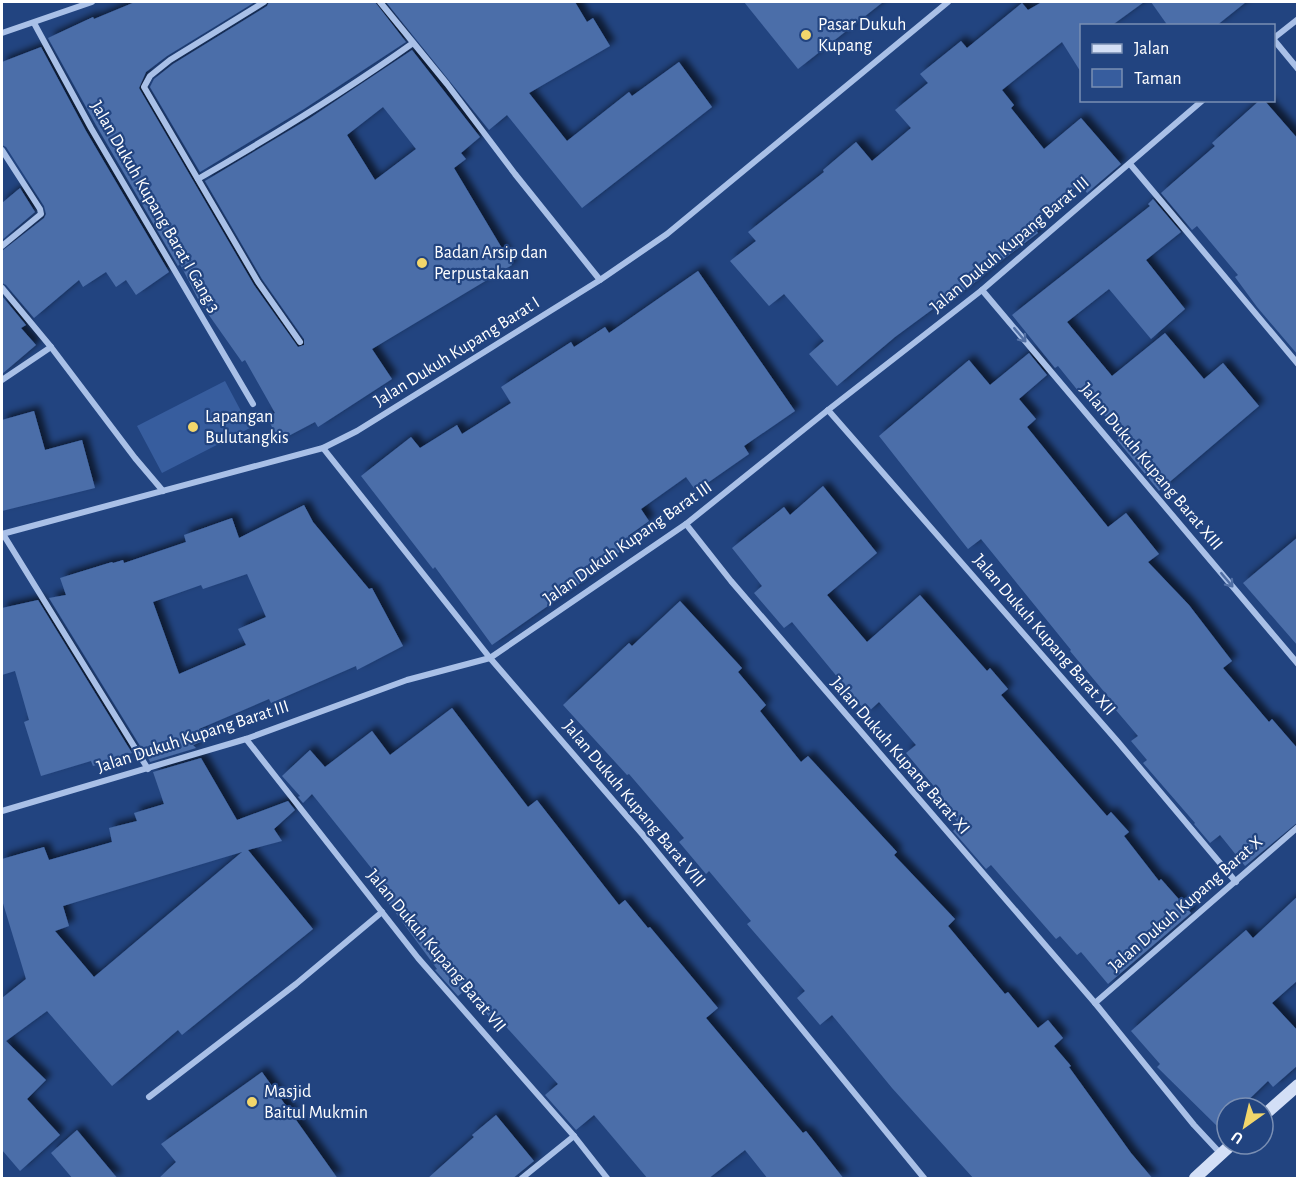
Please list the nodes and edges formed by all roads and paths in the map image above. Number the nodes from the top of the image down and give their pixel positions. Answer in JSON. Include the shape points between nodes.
{"nodes":[{"id":1,"x":92,"y":2,"type":"edge"},
{"id":2,"x":264,"y":2,"type":"edge"},
{"id":3,"x":380,"y":2,"type":"edge"},
{"id":4,"x":948,"y":2,"type":"edge"},
{"id":5,"x":1298,"y":19,"type":"edge"},
{"id":6,"x":34,"y":23,"type":"junction"},
{"id":7,"x":2,"y":33,"type":"edge"},
{"id":8,"x":1275,"y":38,"type":"edge"},
{"id":9,"x":1275,"y":40,"type":"edge"},
{"id":10,"x":413,"y":43,"type":"junction"},
{"id":11,"x":1298,"y":69,"type":"edge"},
{"id":12,"x":1201,"y":102,"type":"edge"},
{"id":13,"x":2,"y":150,"type":"edge"},
{"id":14,"x":1130,"y":164,"type":"junction"},
{"id":15,"x":198,"y":179,"type":"junction"},
{"id":16,"x":2,"y":246,"type":"edge"},
{"id":17,"x":600,"y":280,"type":"junction"},
{"id":18,"x":2,"y":288,"type":"edge"},
{"id":19,"x":982,"y":290,"type":"junction"},
{"id":20,"x":300,"y":342,"type":"dead end"},
{"id":21,"x":51,"y":347,"type":"junction"},
{"id":22,"x":1298,"y":364,"type":"edge"},
{"id":23,"x":2,"y":380,"type":"edge"},
{"id":24,"x":253,"y":404,"type":"dead end"},
{"id":25,"x":828,"y":410,"type":"junction"},
{"id":26,"x":323,"y":448,"type":"junction"},
{"id":27,"x":163,"y":491,"type":"junction"},
{"id":28,"x":686,"y":524,"type":"junction"},
{"id":29,"x":2,"y":534,"type":"edge"},
{"id":30,"x":490,"y":658,"type":"junction"},
{"id":31,"x":1298,"y":664,"type":"edge"},
{"id":32,"x":246,"y":739,"type":"junction"},
{"id":33,"x":148,"y":769,"type":"junction"},
{"id":34,"x":2,"y":811,"type":"edge"},
{"id":35,"x":1298,"y":827,"type":"edge"},
{"id":36,"x":1236,"y":882,"type":"junction"},
{"id":37,"x":382,"y":912,"type":"junction"},
{"id":38,"x":1095,"y":1003,"type":"junction"},
{"id":39,"x":1298,"y":1085,"type":"edge"},
{"id":40,"x":149,"y":1097,"type":"dead end"},
{"id":41,"x":1275,"y":1105,"type":"edge"},
{"id":42,"x":574,"y":1136,"type":"junction"},
{"id":43,"x":1215,"y":1148,"type":"edge"},
{"id":44,"x":1219,"y":1156,"type":"edge"},
{"id":45,"x":522,"y":1179,"type":"edge"},
{"id":46,"x":607,"y":1179,"type":"edge"},
{"id":47,"x":924,"y":1179,"type":"edge"},
{"id":48,"x":1196,"y":1179,"type":"edge"}],
"edges":[{"from":1,"to":6,"type":"street"},
{"from":2,"to":15,"type":"street","via":[[170,60],[146,81],[144,87]]},
{"from":3,"to":10,"type":"street"},
{"from":4,"to":17,"type":"street","name":"Jalan Dukuh Kupang Barat I","via":[[668,234]]},
{"from":5,"to":8,"type":"street"},
{"from":6,"to":7,"type":"street"},
{"from":6,"to":24,"type":"street","name":"Jalan Dukuh Kupang Barat I Gang 3"},
{"from":9,"to":11,"type":"street"},
{"from":10,"to":15,"type":"street"},
{"from":10,"to":17,"type":"street"},
{"from":12,"to":14,"type":"street","name":"Jalan Dukuh Kupang Barat III"},
{"from":13,"to":16,"type":"street","via":[[41,214]]},
{"from":14,"to":19,"type":"street","name":"Jalan Dukuh Kupang Barat III"},
{"from":14,"to":22,"type":"street"},
{"from":15,"to":20,"type":"street","via":[[258,282]]},
{"from":17,"to":26,"type":"street","name":"Jalan Dukuh Kupang Barat I","via":[[357,431]]},
{"from":18,"to":21,"type":"street"},
{"from":19,"to":25,"type":"street","name":"Jalan Dukuh Kupang Barat III"},
{"from":19,"to":31,"type":"street","name":"Jalan Dukuh Kupang Barat XIII","one_way":true},
{"from":21,"to":23,"type":"street"},
{"from":21,"to":27,"type":"street"},
{"from":25,"to":28,"type":"street","name":"Jalan Dukuh Kupang Barat III"},
{"from":25,"to":36,"type":"street","name":"Jalan Dukuh Kupang Barat XII"},
{"from":26,"to":27,"type":"street","name":"Jalan Dukuh Kupang Barat I"},
{"from":26,"to":30,"type":"street","name":"Jalan Dukuh Kupang Barat VIII"},
{"from":27,"to":29,"type":"street","name":"Jalan Dukuh Kupang Barat I"},
{"from":28,"to":30,"type":"street","name":"Jalan Dukuh Kupang Barat III"},
{"from":28,"to":38,"type":"street","name":"Jalan Dukuh Kupang Barat XI"},
{"from":29,"to":33,"type":"street"},
{"from":30,"to":32,"type":"street","name":"Jalan Dukuh Kupang Barat III","via":[[407,680]]},
{"from":30,"to":47,"type":"street","name":"Jalan Dukuh Kupang Barat VIII","via":[[643,835]]},
{"from":32,"to":33,"type":"street","name":"Jalan Dukuh Kupang Barat III"},
{"from":32,"to":37,"type":"street","name":"Jalan Dukuh Kupang Barat VII"},
{"from":33,"to":34,"type":"street","name":"Jalan Dukuh Kupang Barat III"},
{"from":35,"to":36,"type":"street","name":"Jalan Dukuh Kupang Barat X"},
{"from":36,"to":38,"type":"street","name":"Jalan Dukuh Kupang Barat X"},
{"from":37,"to":40,"type":"street"},
{"from":37,"to":42,"type":"street","name":"Jalan Dukuh Kupang Barat VII"},
{"from":38,"to":43,"type":"street","name":"Jalan Dukuh Kupang Barat XI"},
{"from":39,"to":41,"type":"street"},
{"from":42,"to":45,"type":"street"},
{"from":42,"to":46,"type":"street","name":"Jalan Dukuh Kupang Barat VII"},
{"from":44,"to":48,"type":"street"}]}
